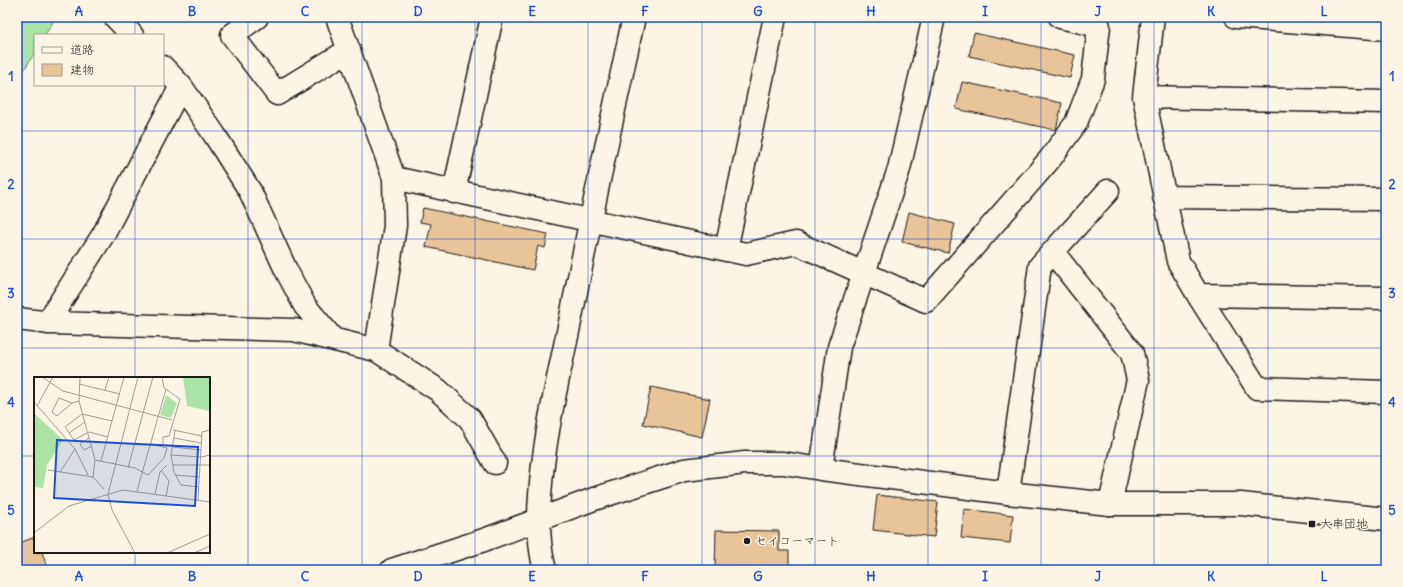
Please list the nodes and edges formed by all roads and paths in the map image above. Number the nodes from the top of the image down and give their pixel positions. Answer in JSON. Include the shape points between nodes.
{"nodes":[{"id":1,"x":115,"y":17,"type":"edge"},
{"id":2,"x":257,"y":17,"type":"edge"},
{"id":3,"x":337,"y":17,"type":"edge"},
{"id":4,"x":492,"y":17,"type":"edge"},
{"id":5,"x":634,"y":17,"type":"edge"},
{"id":6,"x":775,"y":17,"type":"edge"},
{"id":7,"x":934,"y":17,"type":"edge"},
{"id":8,"x":1060,"y":17,"type":"edge"},
{"id":9,"x":1153,"y":17,"type":"edge"},
{"id":10,"x":1236,"y":17,"type":"edge"},
{"id":11,"x":1386,"y":29,"type":"edge"},
{"id":12,"x":131,"y":34,"type":"edge"},
{"id":13,"x":349,"y":50,"type":"junction"},
{"id":14,"x":164,"y":68,"type":"edge"},
{"id":15,"x":181,"y":86,"type":"junction"},
{"id":16,"x":1144,"y":97,"type":"junction"},
{"id":17,"x":1386,"y":102,"type":"edge"},
{"id":18,"x":394,"y":178,"type":"junction"},
{"id":19,"x":1108,"y":191,"type":"dead end"},
{"id":20,"x":454,"y":192,"type":"junction"},
{"id":21,"x":1164,"y":198,"type":"junction"},
{"id":22,"x":1386,"y":199,"type":"edge"},
{"id":23,"x":590,"y":221,"type":"junction"},
{"id":24,"x":726,"y":250,"type":"junction"},
{"id":25,"x":1053,"y":252,"type":"junction"},
{"id":26,"x":864,"y":274,"type":"junction"},
{"id":27,"x":1198,"y":295,"type":"junction"},
{"id":28,"x":1386,"y":298,"type":"edge"},
{"id":29,"x":17,"y":319,"type":"edge"},
{"id":30,"x":47,"y":323,"type":"junction"},
{"id":31,"x":333,"y":339,"type":"junction"},
{"id":32,"x":376,"y":350,"type":"junction"},
{"id":33,"x":1386,"y":392,"type":"edge"},
{"id":34,"x":495,"y":463,"type":"dead end"},
{"id":35,"x":822,"y":469,"type":"junction"},
{"id":36,"x":1008,"y":493,"type":"junction"},
{"id":37,"x":1110,"y":504,"type":"junction"},
{"id":38,"x":1386,"y":519,"type":"edge"},
{"id":39,"x":538,"y":520,"type":"junction"},
{"id":40,"x":392,"y":570,"type":"edge"},
{"id":41,"x":545,"y":570,"type":"edge"}],
"edges":[{"from":1,"to":12,"type":"street"},
{"from":2,"to":13,"type":"street","via":[[232,35],[277,94]]},
{"from":3,"to":13,"type":"street"},
{"from":4,"to":20,"type":"street"},
{"from":5,"to":23,"type":"street"},
{"from":6,"to":24,"type":"street"},
{"from":7,"to":26,"type":"street","via":[[899,169]]},
{"from":8,"to":26,"type":"street","via":[[1099,26],[1093,79],[1076,123],[1050,160],[926,301]]},
{"from":9,"to":16,"type":"street"},
{"from":10,"to":11,"type":"street"},
{"from":13,"to":18,"type":"street"},
{"from":14,"to":15,"type":"street"},
{"from":15,"to":30,"type":"street","via":[[103,235]]},
{"from":15,"to":31,"type":"street","via":[[250,191],[305,306]]},
{"from":16,"to":17,"type":"street"},
{"from":16,"to":21,"type":"street"},
{"from":18,"to":20,"type":"street"},
{"from":18,"to":32,"type":"street","via":[[396,226]]},
{"from":19,"to":25,"type":"street"},
{"from":20,"to":23,"type":"street"},
{"from":21,"to":22,"type":"street"},
{"from":21,"to":27,"type":"street","via":[[1178,261]]},
{"from":23,"to":24,"type":"street"},
{"from":23,"to":39,"type":"street","via":[[546,439]]},
{"from":24,"to":26,"type":"street","via":[[746,254],[796,243]]},
{"from":25,"to":36,"type":"street","via":[[1040,266]]},
{"from":25,"to":37,"type":"street","via":[[1132,353],[1135,366],[1138,380]]},
{"from":26,"to":35,"type":"street","via":[[839,346]]},
{"from":27,"to":28,"type":"street"},
{"from":27,"to":33,"type":"street","via":[[1257,388]]},
{"from":29,"to":30,"type":"street"},
{"from":30,"to":31,"type":"street","via":[[294,330]]},
{"from":31,"to":32,"type":"street"},
{"from":32,"to":34,"type":"street","via":[[438,390],[470,419]]},
{"from":35,"to":36,"type":"street"},
{"from":35,"to":39,"type":"street","via":[[783,463],[745,463],[684,470]]},
{"from":36,"to":37,"type":"street"},
{"from":37,"to":38,"type":"street","via":[[1241,504]]},
{"from":39,"to":40,"type":"street"},
{"from":39,"to":41,"type":"street","via":[[540,554]]}]}
